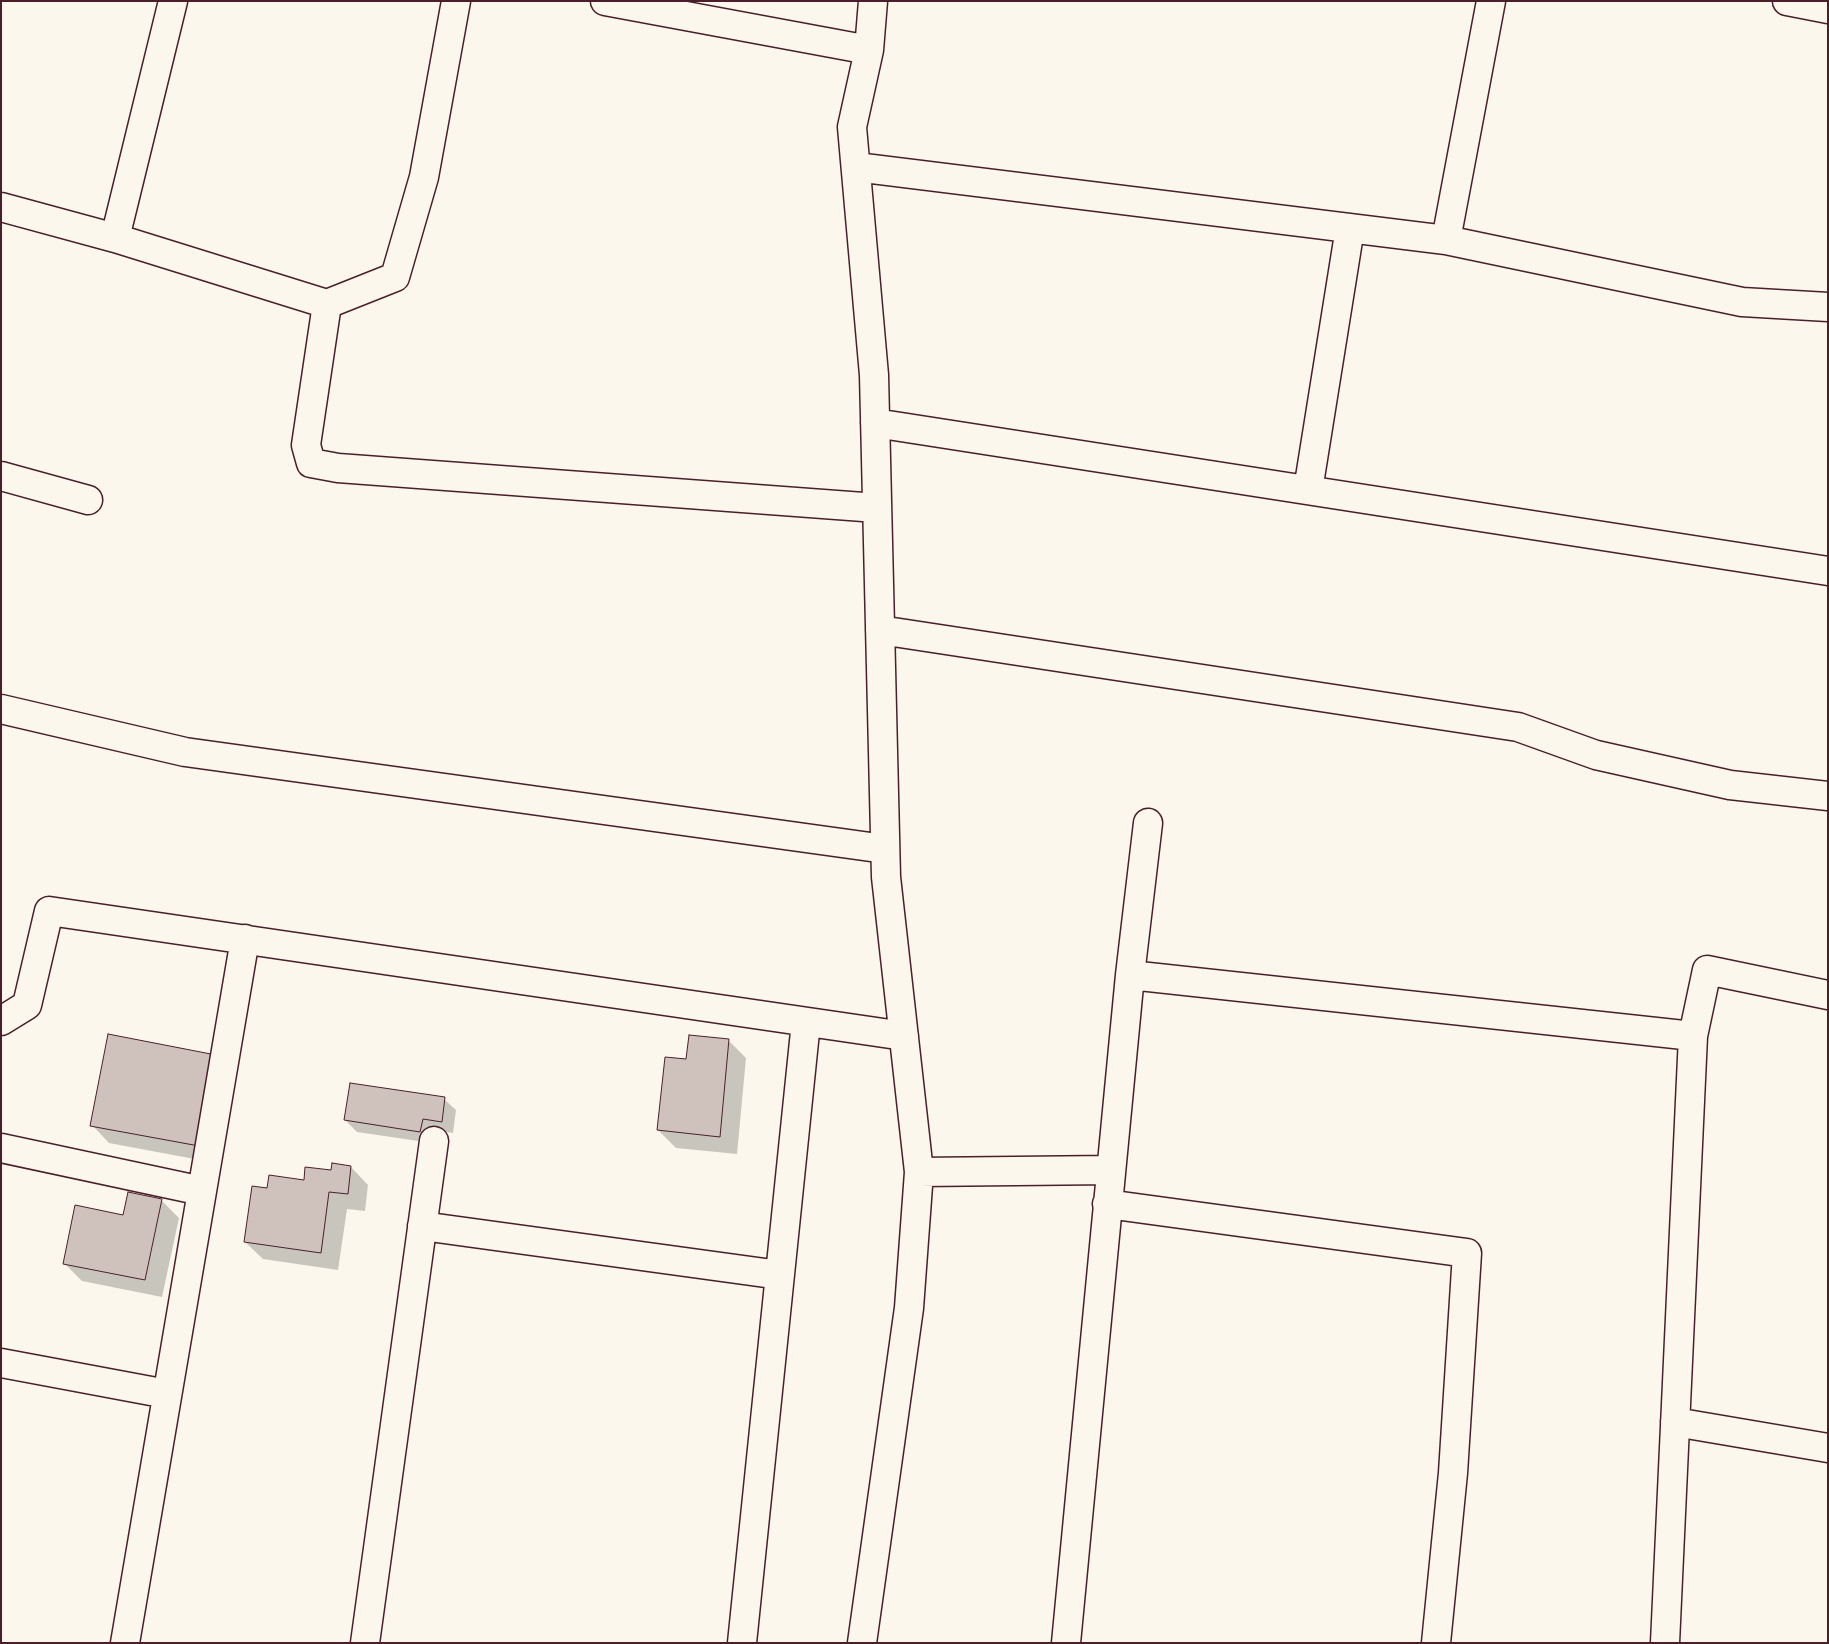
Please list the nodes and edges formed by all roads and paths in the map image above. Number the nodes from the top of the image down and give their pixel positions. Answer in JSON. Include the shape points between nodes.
{"nodes":[{"id":1,"x":173,"y":1,"type":"edge"},
{"id":2,"x":456,"y":1,"type":"edge"},
{"id":3,"x":605,"y":1,"type":"edge"},
{"id":4,"x":873,"y":1,"type":"edge"},
{"id":5,"x":1491,"y":1,"type":"edge"},
{"id":6,"x":1787,"y":1,"type":"edge"},
{"id":7,"x":1828,"y":9,"type":"edge"},
{"id":8,"x":869,"y":50,"type":"junction"},
{"id":9,"x":856,"y":167,"type":"junction"},
{"id":10,"x":1,"y":207,"type":"edge"},
{"id":11,"x":1350,"y":228,"type":"junction"},
{"id":12,"x":115,"y":238,"type":"junction"},
{"id":13,"x":1446,"y":240,"type":"junction"},
{"id":14,"x":327,"y":304,"type":"junction"},
{"id":15,"x":1828,"y":307,"type":"edge"},
{"id":16,"x":875,"y":423,"type":"junction"},
{"id":17,"x":1,"y":476,"type":"edge"},
{"id":18,"x":1308,"y":490,"type":"junction"},
{"id":19,"x":88,"y":500,"type":"dead end"},
{"id":20,"x":877,"y":508,"type":"junction"},
{"id":21,"x":1828,"y":571,"type":"edge"},
{"id":22,"x":880,"y":630,"type":"junction"},
{"id":23,"x":1,"y":709,"type":"edge"},
{"id":24,"x":1828,"y":796,"type":"edge"},
{"id":25,"x":1148,"y":822,"type":"dead end"},
{"id":26,"x":885,"y":849,"type":"junction"},
{"id":27,"x":245,"y":940,"type":"junction"},
{"id":28,"x":1130,"y":975,"type":"junction"},
{"id":29,"x":1828,"y":994,"type":"edge"},
{"id":30,"x":1,"y":1021,"type":"edge"},
{"id":31,"x":806,"y":1022,"type":"junction"},
{"id":32,"x":904,"y":1036,"type":"junction"},
{"id":33,"x":1693,"y":1036,"type":"junction"},
{"id":34,"x":434,"y":1141,"type":"dead end"},
{"id":35,"x":1,"y":1148,"type":"edge"},
{"id":36,"x":1111,"y":1170,"type":"junction"},
{"id":37,"x":919,"y":1172,"type":"junction"},
{"id":38,"x":202,"y":1191,"type":"junction"},
{"id":39,"x":1107,"y":1204,"type":"junction"},
{"id":40,"x":422,"y":1226,"type":"junction"},
{"id":41,"x":780,"y":1275,"type":"junction"},
{"id":42,"x":1,"y":1363,"type":"edge"},
{"id":43,"x":167,"y":1394,"type":"junction"},
{"id":44,"x":1675,"y":1422,"type":"junction"},
{"id":45,"x":1828,"y":1448,"type":"edge"},
{"id":46,"x":125,"y":1643,"type":"edge"},
{"id":47,"x":365,"y":1643,"type":"edge"},
{"id":48,"x":742,"y":1643,"type":"edge"},
{"id":49,"x":862,"y":1643,"type":"edge"},
{"id":50,"x":1066,"y":1643,"type":"edge"},
{"id":51,"x":1436,"y":1643,"type":"edge"},
{"id":52,"x":1665,"y":1643,"type":"edge"}],
"edges":[{"from":1,"to":12,"type":"street"},
{"from":2,"to":14,"type":"street","via":[[424,177],[395,277]]},
{"from":3,"to":8,"type":"street"},
{"from":4,"to":8,"type":"street"},
{"from":5,"to":13,"type":"street"},
{"from":6,"to":7,"type":"street"},
{"from":8,"to":9,"type":"street","via":[[852,127]]},
{"from":9,"to":11,"type":"street"},
{"from":9,"to":16,"type":"street","via":[[874,375]]},
{"from":10,"to":12,"type":"street"},
{"from":11,"to":13,"type":"street"},
{"from":11,"to":18,"type":"street"},
{"from":12,"to":14,"type":"street"},
{"from":13,"to":15,"type":"street","via":[[1742,302]]},
{"from":14,"to":20,"type":"street","via":[[306,445],[311,463],[338,468]]},
{"from":16,"to":18,"type":"street"},
{"from":16,"to":20,"type":"street"},
{"from":17,"to":19,"type":"street"},
{"from":18,"to":21,"type":"street"},
{"from":20,"to":22,"type":"street"},
{"from":22,"to":24,"type":"street","via":[[1518,727],[1596,755],[1730,785]]},
{"from":22,"to":26,"type":"street"},
{"from":23,"to":26,"type":"street","via":[[185,752]]},
{"from":25,"to":28,"type":"street"},
{"from":26,"to":32,"type":"street"},
{"from":27,"to":30,"type":"street","via":[[49,910],[27,1005]]},
{"from":27,"to":31,"type":"street"},
{"from":27,"to":38,"type":"street"},
{"from":28,"to":33,"type":"street"},
{"from":28,"to":36,"type":"street"},
{"from":29,"to":33,"type":"street","via":[[1707,970]]},
{"from":31,"to":32,"type":"street"},
{"from":31,"to":41,"type":"street"},
{"from":32,"to":37,"type":"street"},
{"from":33,"to":44,"type":"street"},
{"from":34,"to":40,"type":"street"},
{"from":35,"to":38,"type":"street"},
{"from":36,"to":37,"type":"street"},
{"from":36,"to":39,"type":"street"},
{"from":37,"to":49,"type":"street","via":[[908,1308]]},
{"from":38,"to":43,"type":"street"},
{"from":39,"to":50,"type":"street"},
{"from":39,"to":51,"type":"street","via":[[1468,1253],[1453,1473]]},
{"from":40,"to":41,"type":"street"},
{"from":40,"to":47,"type":"street"},
{"from":41,"to":48,"type":"street"},
{"from":42,"to":43,"type":"street"},
{"from":43,"to":46,"type":"street"},
{"from":44,"to":45,"type":"street"},
{"from":44,"to":52,"type":"street"}]}
